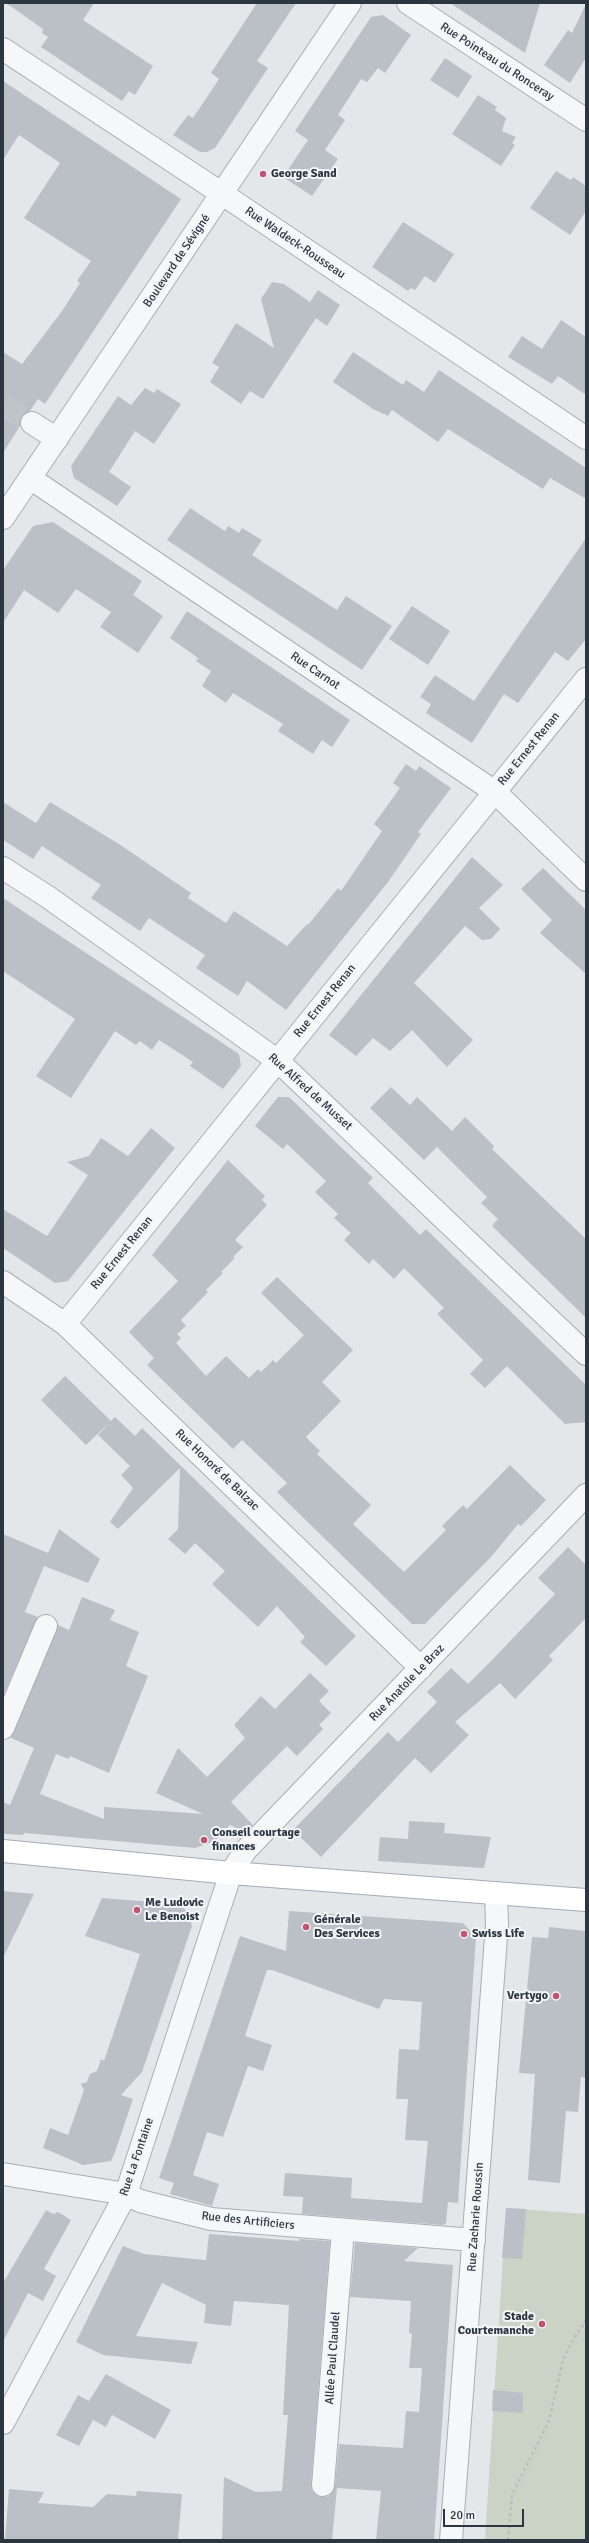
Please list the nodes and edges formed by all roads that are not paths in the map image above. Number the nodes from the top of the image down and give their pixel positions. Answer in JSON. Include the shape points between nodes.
{"nodes":[{"id":1,"x":350,"y":3,"type":"edge"},
{"id":2,"x":408,"y":3,"type":"edge"},
{"id":3,"x":3,"y":50,"type":"edge"},
{"id":4,"x":586,"y":120,"type":"edge"},
{"id":5,"x":222,"y":193,"type":"junction"},
{"id":6,"x":32,"y":423,"type":"tunnel mouth"},
{"id":7,"x":586,"y":438,"type":"edge"},
{"id":8,"x":56,"y":439,"type":"junction"},
{"id":9,"x":30,"y":478,"type":"junction"},
{"id":10,"x":3,"y":518,"type":"edge"},
{"id":11,"x":586,"y":678,"type":"edge"},
{"id":12,"x":495,"y":792,"type":"junction"},
{"id":13,"x":3,"y":868,"type":"edge"},
{"id":14,"x":586,"y":880,"type":"edge"},
{"id":15,"x":278,"y":1061,"type":"junction"},
{"id":16,"x":3,"y":1282,"type":"edge"},
{"id":17,"x":65,"y":1324,"type":"junction"},
{"id":18,"x":586,"y":1354,"type":"edge"},
{"id":19,"x":586,"y":1495,"type":"edge"},
{"id":20,"x":46,"y":1626,"type":"dead end"},
{"id":21,"x":421,"y":1668,"type":"junction"},
{"id":22,"x":3,"y":1728,"type":"edge"},
{"id":23,"x":3,"y":1852,"type":"edge"},
{"id":24,"x":231,"y":1873,"type":"junction"},
{"id":25,"x":496,"y":1893,"type":"junction"},
{"id":26,"x":586,"y":1900,"type":"edge"},
{"id":27,"x":3,"y":2174,"type":"edge"},
{"id":28,"x":126,"y":2194,"type":"junction"},
{"id":29,"x":342,"y":2230,"type":"junction"},
{"id":30,"x":474,"y":2240,"type":"junction"},
{"id":31,"x":3,"y":2423,"type":"edge"},
{"id":32,"x":323,"y":2485,"type":"dead end"},
{"id":33,"x":451,"y":2540,"type":"edge"}],
"edges":[{"from":1,"to":5,"type":"street","name":"Boulevard de Sévigné"},
{"from":2,"to":4,"type":"street","name":"Rue Pointeau du Ronceray"},
{"from":3,"to":5,"type":"street","name":"Rue Waldeck-Rousseau"},
{"from":5,"to":7,"type":"street","name":"Rue Waldeck-Rousseau"},
{"from":5,"to":8,"type":"street","name":"Boulevard de Sévigné"},
{"from":6,"to":8,"type":"street"},
{"from":8,"to":9,"type":"street","name":"Boulevard de Sévigné"},
{"from":9,"to":10,"type":"street","name":"Boulevard de Sévigné"},
{"from":9,"to":12,"type":"street","name":"Rue Carnot"},
{"from":11,"to":12,"type":"street","name":"Rue Ernest Renan"},
{"from":12,"to":14,"type":"street","name":"Rue Carnot"},
{"from":12,"to":15,"type":"street","name":"Rue Ernest Renan"},
{"from":13,"to":15,"type":"street","name":"Rue Alfred de Musset","via":[[48,897]]},
{"from":15,"to":17,"type":"street","name":"Rue Ernest Renan"},
{"from":15,"to":18,"type":"street","name":"Rue Alfred de Musset"},
{"from":16,"to":17,"type":"street","name":"Rue Honoré de Balzac"},
{"from":17,"to":21,"type":"street","name":"Rue Honoré de Balzac"},
{"from":19,"to":21,"type":"street","name":"Rue Anatole Le Braz"},
{"from":20,"to":22,"type":"street"},
{"from":21,"to":24,"type":"street","name":"Rue Anatole Le Braz","via":[[252,1843]]},
{"from":23,"to":24,"type":"main road"},
{"from":24,"to":25,"type":"main road"},
{"from":24,"to":28,"type":"street","name":"Rue La Fontaine"},
{"from":25,"to":26,"type":"main road"},
{"from":25,"to":30,"type":"street","name":"Rue Zacharie Roussin","via":[[497,1932]]},
{"from":27,"to":28,"type":"street","name":"Rue des Artificiers"},
{"from":28,"to":29,"type":"street","name":"Rue des Artificiers","via":[[140,2201],[211,2220]]},
{"from":28,"to":31,"type":"street","name":"Rue La Fontaine"},
{"from":29,"to":30,"type":"street","name":"Rue des Artificiers"},
{"from":29,"to":32,"type":"street","name":"Allée Paul Claudel"},
{"from":30,"to":33,"type":"street","name":"Rue Zacharie Roussin"}]}
